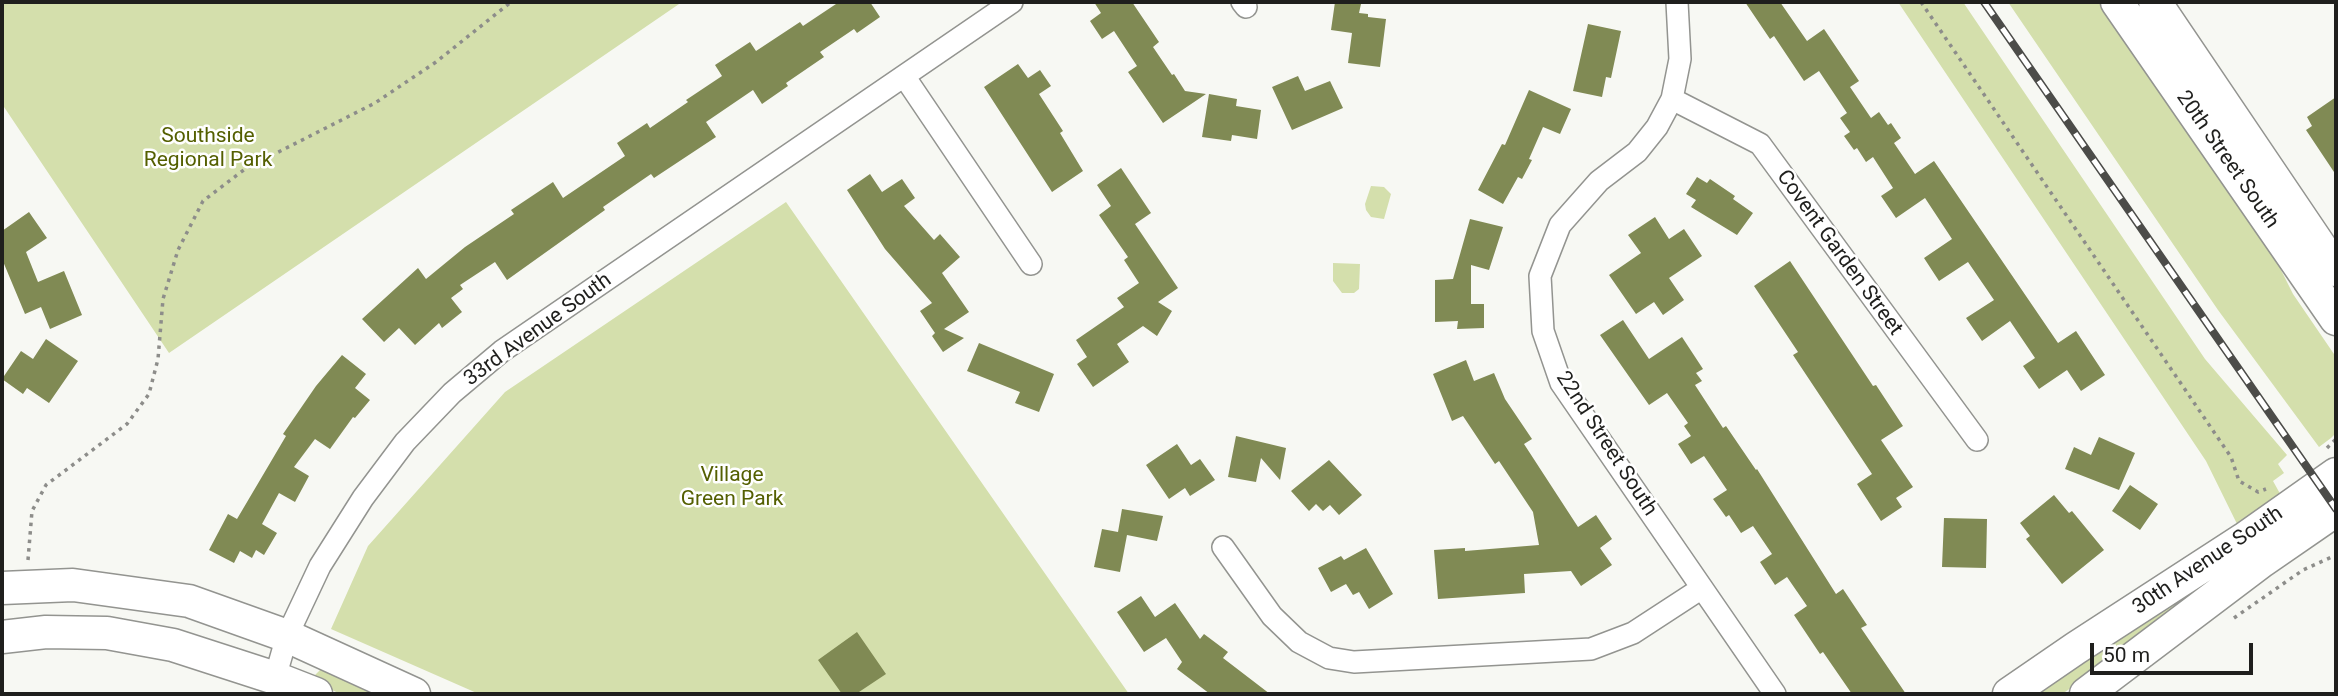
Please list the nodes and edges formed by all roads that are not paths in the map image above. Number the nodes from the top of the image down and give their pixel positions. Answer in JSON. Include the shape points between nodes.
{"nodes":[{"id":1,"x":1012,"y":2,"type":"edge"},
{"id":2,"x":1677,"y":2,"type":"edge"},
{"id":3,"x":2117,"y":2,"type":"edge"},
{"id":4,"x":2155,"y":2,"type":"edge"},
{"id":5,"x":904,"y":76,"type":"junction"},
{"id":6,"x":2187,"y":76,"type":"junction"},
{"id":7,"x":1672,"y":99,"type":"junction"},
{"id":8,"x":1031,"y":264,"type":"dead end"},
{"id":9,"x":2336,"y":270,"type":"edge"},
{"id":10,"x":2336,"y":319,"type":"edge"},
{"id":11,"x":1977,"y":440,"type":"dead end"},
{"id":12,"x":2331,"y":461,"type":"edge"},
{"id":13,"x":2336,"y":510,"type":"edge"},
{"id":14,"x":1223,"y":547,"type":"dead end"},
{"id":15,"x":2,"y":588,"type":"edge"},
{"id":16,"x":1702,"y":588,"type":"junction"},
{"id":17,"x":286,"y":636,"type":"junction"},
{"id":18,"x":2,"y":637,"type":"edge"},
{"id":19,"x":275,"y":678,"type":"junction"},
{"id":20,"x":316,"y":694,"type":"edge"},
{"id":21,"x":414,"y":694,"type":"edge"},
{"id":22,"x":1775,"y":694,"type":"edge"},
{"id":23,"x":2009,"y":694,"type":"edge"},
{"id":24,"x":2086,"y":694,"type":"edge"}],
"edges":[{"from":1,"to":5,"type":"street","name":"33rd Avenue South"},
{"from":2,"to":7,"type":"street","name":"22nd Street South","via":[[1680,60]]},
{"from":3,"to":6,"type":"street","name":"20th Street South"},
{"from":4,"to":6,"type":"street","name":"20th Street South"},
{"from":5,"to":8,"type":"street"},
{"from":5,"to":17,"type":"street","name":"33rd Avenue South","via":[[502,351],[452,393],[405,442],[363,498],[320,566]]},
{"from":6,"to":9,"type":"street","name":"20th Street South"},
{"from":6,"to":10,"type":"street","name":"20th Street South"},
{"from":7,"to":11,"type":"street","name":"Covent Garden Street","via":[[1760,145]]},
{"from":7,"to":16,"type":"street","name":"22nd Street South","via":[[1637,152],[1600,181],[1560,225],[1540,276],[1543,331],[1561,383]]},
{"from":12,"to":23,"type":"street","name":"30th Avenue South","via":[[2244,539]]},
{"from":13,"to":24,"type":"street"},
{"from":14,"to":16,"type":"street","via":[[1272,616],[1299,642],[1329,658],[1354,662],[1591,649],[1633,633]]},
{"from":15,"to":17,"type":"street","via":[[73,585],[189,601]]},
{"from":16,"to":22,"type":"street","name":"22nd Street South"},
{"from":17,"to":19,"type":"street","name":"33rd Avenue South"},
{"from":17,"to":21,"type":"street"},
{"from":18,"to":19,"type":"street","via":[[107,633],[173,645]]},
{"from":19,"to":20,"type":"street"}]}
